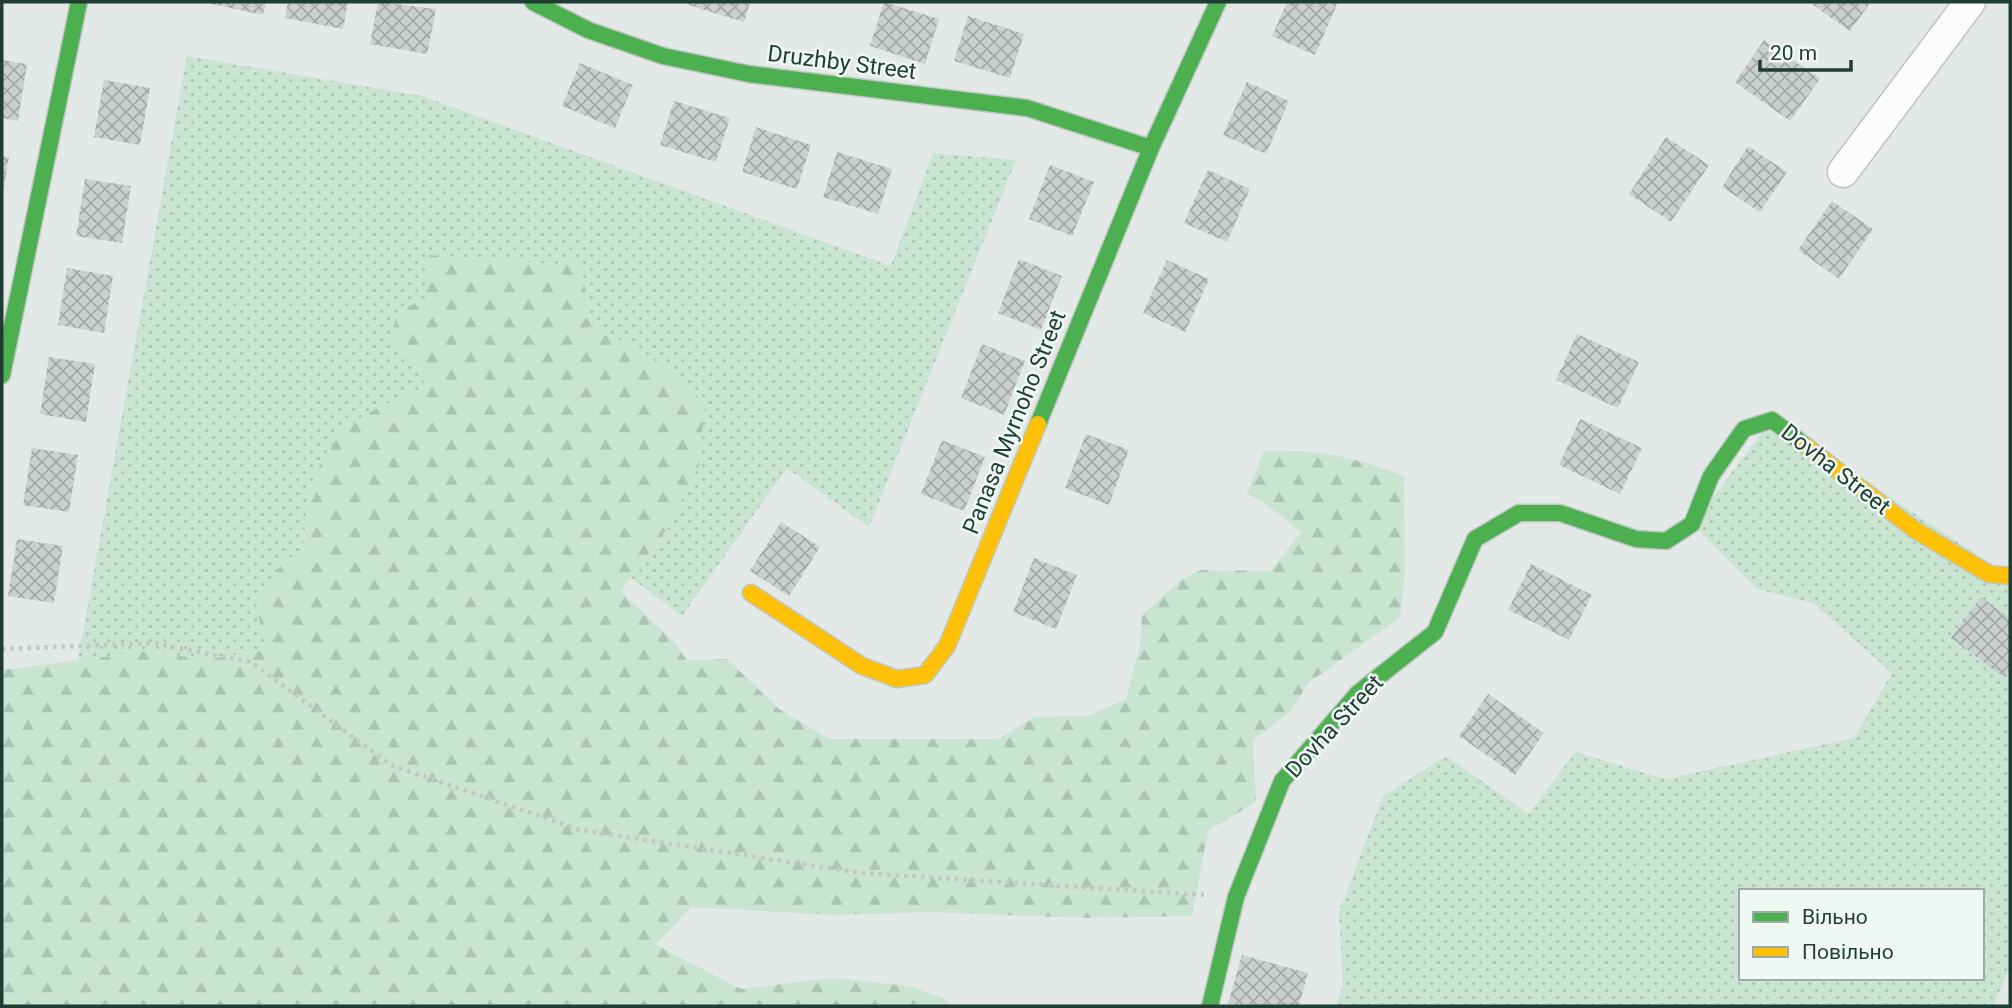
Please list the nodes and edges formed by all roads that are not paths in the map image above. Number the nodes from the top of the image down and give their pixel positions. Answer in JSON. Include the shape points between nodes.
{"nodes":[{"id":1,"x":79,"y":2,"type":"edge"},
{"id":2,"x":533,"y":2,"type":"edge"},
{"id":3,"x":1218,"y":2,"type":"edge"},
{"id":4,"x":1970,"y":2,"type":"edge"},
{"id":5,"x":1151,"y":148,"type":"junction"},
{"id":6,"x":1843,"y":172,"type":"dead end"},
{"id":7,"x":2,"y":375,"type":"edge"},
{"id":8,"x":2010,"y":576,"type":"edge"},
{"id":9,"x":751,"y":593,"type":"dead end"},
{"id":10,"x":1210,"y":1006,"type":"edge"}],
"edges":[{"from":1,"to":7,"type":"street"},
{"from":2,"to":5,"type":"street","name":"Druzhby Street","via":[[588,30],[663,56],[749,74],[1027,108]]},
{"from":3,"to":5,"type":"street","name":"Panasa Myrnoho Street"},
{"from":4,"to":6,"type":"street"},
{"from":5,"to":9,"type":"street","name":"Panasa Myrnoho Street","via":[[947,646],[925,675],[897,679],[862,666]]},
{"from":8,"to":10,"type":"street","name":"Dovha Street","via":[[1989,575],[1915,530],[1772,420],[1744,429],[1711,476],[1692,524],[1666,541],[1636,539],[1560,513],[1519,513],[1475,538],[1435,632],[1358,693],[1282,781],[1236,897]]}]}
